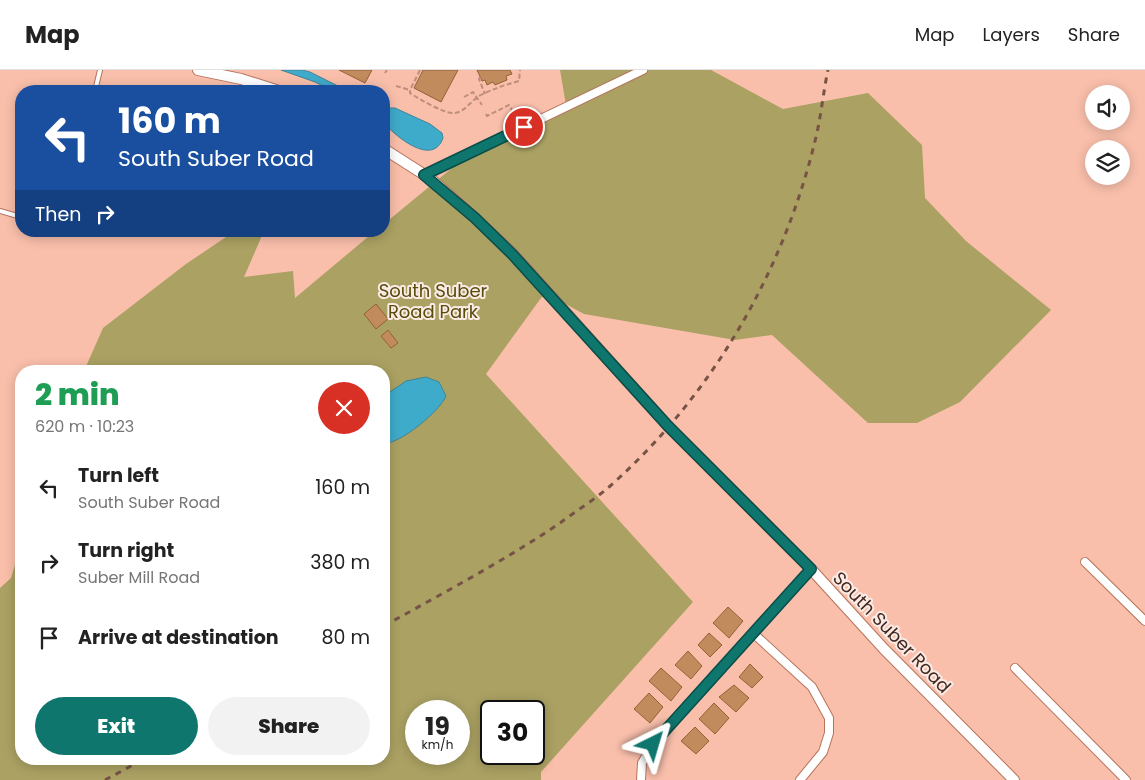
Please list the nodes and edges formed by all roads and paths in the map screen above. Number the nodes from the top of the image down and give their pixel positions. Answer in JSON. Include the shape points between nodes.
{"nodes":[{"id":1,"x":100,"y":70,"type":"edge"},
{"id":2,"x":198,"y":70,"type":"edge"},
{"id":3,"x":387,"y":70,"type":"edge"},
{"id":4,"x":420,"y":70,"type":"edge"},
{"id":5,"x":520,"y":70,"type":"edge"},
{"id":6,"x":643,"y":70,"type":"edge"},
{"id":7,"x":235,"y":74,"type":"edge"},
{"id":8,"x":385,"y":74,"type":"dead end"},
{"id":9,"x":480,"y":77,"type":"dead end"},
{"id":10,"x":96,"y":85,"type":"edge"},
{"id":11,"x":263,"y":85,"type":"edge"},
{"id":12,"x":396,"y":86,"type":"dead end"},
{"id":13,"x":410,"y":90,"type":"junction"},
{"id":14,"x":485,"y":94,"type":"junction"},
{"id":15,"x":464,"y":97,"type":"dead end"},
{"id":16,"x":478,"y":97,"type":"junction"},
{"id":17,"x":482,"y":105,"type":"dead end"},
{"id":18,"x":486,"y":114,"type":"dead end"},
{"id":19,"x":517,"y":119,"type":"dead end"},
{"id":20,"x":390,"y":153,"type":"edge"},
{"id":21,"x":424,"y":175,"type":"junction"},
{"id":22,"x":0,"y":211,"type":"edge"},
{"id":23,"x":15,"y":215,"type":"edge"},
{"id":24,"x":1085,"y":562,"type":"dead end"},
{"id":25,"x":811,"y":569,"type":"junction"},
{"id":26,"x":1145,"y":621,"type":"edge"},
{"id":27,"x":753,"y":633,"type":"junction"},
{"id":28,"x":1015,"y":668,"type":"dead end"},
{"id":29,"x":641,"y":780,"type":"edge"},
{"id":30,"x":800,"y":780,"type":"edge"},
{"id":31,"x":1014,"y":780,"type":"edge"},
{"id":32,"x":1126,"y":780,"type":"edge"}],
"edges":[{"from":1,"to":10,"type":"lane"},
{"from":2,"to":7,"type":"street"},
{"from":3,"to":8,"type":"path"},
{"from":4,"to":13,"type":"path"},
{"from":5,"to":14,"type":"path","via":[[519,81]]},
{"from":6,"to":21,"type":"street"},
{"from":7,"to":11,"type":"street"},
{"from":9,"to":14,"type":"path"},
{"from":12,"to":13,"type":"path"},
{"from":13,"to":16,"type":"path","via":[[415,96],[454,113]]},
{"from":14,"to":16,"type":"path"},
{"from":15,"to":16,"type":"path","via":[[473,92]]},
{"from":16,"to":17,"type":"path"},
{"from":18,"to":19,"type":"path","via":[[510,105]]},
{"from":20,"to":21,"type":"street","name":"South Suber Road"},
{"from":21,"to":25,"type":"street","name":"South Suber Road","via":[[512,254],[668,426]]},
{"from":22,"to":23,"type":"lane"},
{"from":24,"to":26,"type":"street"},
{"from":25,"to":27,"type":"street"},
{"from":25,"to":31,"type":"street","name":"South Suber Road","via":[[884,649]]},
{"from":27,"to":29,"type":"street","via":[[653,744],[642,764]]},
{"from":27,"to":30,"type":"street","via":[[812,687],[829,718],[829,733],[823,752]]},
{"from":28,"to":32,"type":"street"}]}
